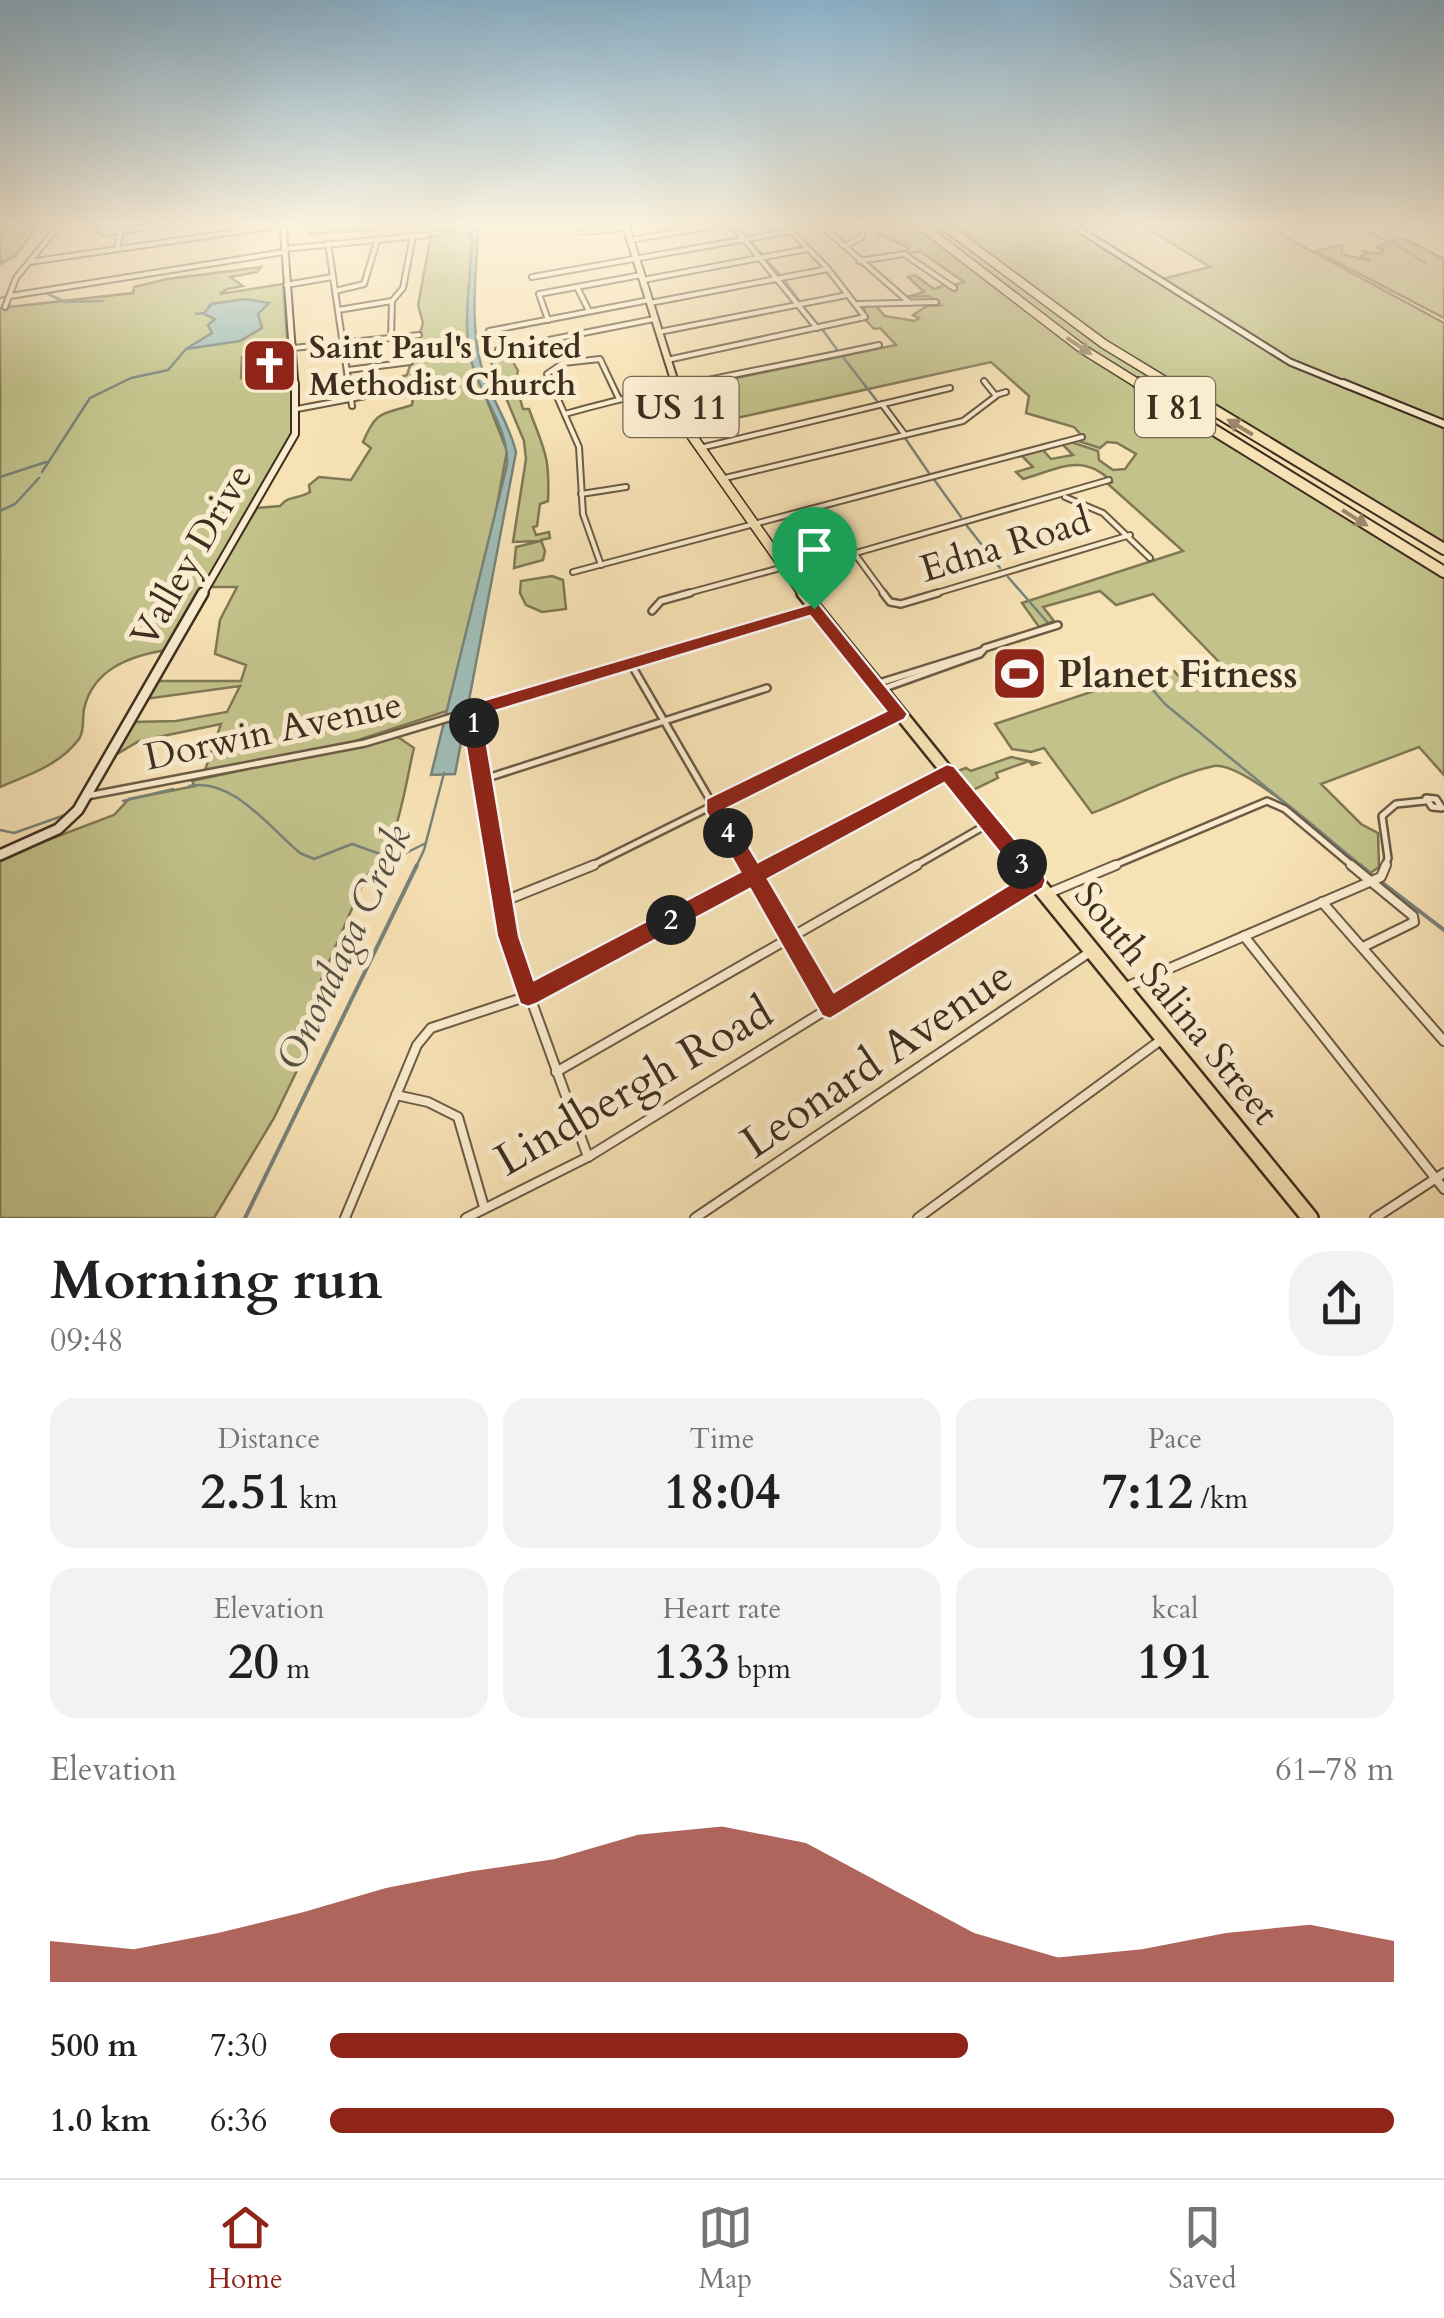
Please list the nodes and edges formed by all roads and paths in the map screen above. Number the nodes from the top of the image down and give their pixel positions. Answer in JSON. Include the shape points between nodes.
{"nodes":[{"id":1,"x":15,"y":280,"type":"edge"},
{"id":2,"x":108,"y":280,"type":"edge"},
{"id":3,"x":286,"y":280,"type":"edge"},
{"id":4,"x":314,"y":280,"type":"edge"},
{"id":5,"x":333,"y":280,"type":"edge"},
{"id":6,"x":365,"y":280,"type":"edge"},
{"id":7,"x":404,"y":280,"type":"edge"},
{"id":8,"x":629,"y":280,"type":"edge"},
{"id":9,"x":643,"y":280,"type":"edge"},
{"id":10,"x":769,"y":280,"type":"edge"},
{"id":11,"x":780,"y":280,"type":"edge"},
{"id":12,"x":836,"y":280,"type":"edge"},
{"id":13,"x":888,"y":280,"type":"edge"},
{"id":14,"x":942,"y":280,"type":"edge"},
{"id":15,"x":992,"y":280,"type":"edge"},
{"id":16,"x":1018,"y":280,"type":"edge"},
{"id":17,"x":1159,"y":280,"type":"edge"},
{"id":18,"x":286,"y":284,"type":"junction"},
{"id":19,"x":576,"y":287,"type":"junction"},
{"id":20,"x":954,"y":288,"type":"dead end"},
{"id":21,"x":335,"y":292,"type":"junction"},
{"id":22,"x":847,"y":295,"type":"junction"},
{"id":23,"x":10,"y":296,"type":"junction"},
{"id":24,"x":392,"y":301,"type":"junction"},
{"id":25,"x":649,"y":302,"type":"junction"},
{"id":26,"x":936,"y":302,"type":"dead end"},
{"id":27,"x":910,"y":303,"type":"junction"},
{"id":28,"x":858,"y":304,"type":"junction"},
{"id":29,"x":799,"y":305,"type":"junction"},
{"id":30,"x":5,"y":307,"type":"dead end"},
{"id":31,"x":338,"y":310,"type":"junction"},
{"id":32,"x":590,"y":312,"type":"junction"},
{"id":33,"x":654,"y":319,"type":"junction"},
{"id":34,"x":548,"y":320,"type":"junction"},
{"id":35,"x":817,"y":328,"type":"junction"},
{"id":36,"x":490,"y":331,"type":"dead end"},
{"id":37,"x":659,"y":332,"type":"junction"},
{"id":38,"x":419,"y":336,"type":"dead end"},
{"id":39,"x":391,"y":337,"type":"junction"},
{"id":40,"x":342,"y":340,"type":"junction"},
{"id":41,"x":879,"y":344,"type":"dead end"},
{"id":42,"x":291,"y":348,"type":"junction"},
{"id":43,"x":498,"y":350,"type":"dead end"},
{"id":44,"x":667,"y":360,"type":"junction"},
{"id":45,"x":410,"y":362,"type":"dead end"},
{"id":46,"x":348,"y":370,"type":"junction"},
{"id":47,"x":984,"y":381,"type":"dead end"},
{"id":48,"x":675,"y":388,"type":"junction"},
{"id":49,"x":950,"y":388,"type":"dead end"},
{"id":50,"x":397,"y":390,"type":"dead end"},
{"id":51,"x":1006,"y":392,"type":"dead end"},
{"id":52,"x":996,"y":395,"type":"junction"},
{"id":53,"x":352,"y":398,"type":"junction"},
{"id":54,"x":619,"y":399,"type":"junction"},
{"id":55,"x":882,"y":404,"type":"junction"},
{"id":56,"x":352,"y":406,"type":"dead end"},
{"id":57,"x":297,"y":409,"type":"junction"},
{"id":58,"x":565,"y":414,"type":"junction"},
{"id":59,"x":1444,"y":424,"type":"edge"},
{"id":60,"x":905,"y":435,"type":"junction"},
{"id":61,"x":1082,"y":437,"type":"dead end"},
{"id":62,"x":700,"y":448,"type":"junction"},
{"id":63,"x":722,"y":479,"type":"junction"},
{"id":64,"x":1109,"y":480,"type":"dead end"},
{"id":65,"x":626,"y":487,"type":"dead end"},
{"id":66,"x":581,"y":494,"type":"junction"},
{"id":67,"x":1062,"y":497,"type":"junction"},
{"id":68,"x":753,"y":524,"type":"junction"},
{"id":69,"x":1130,"y":535,"type":"junction"},
{"id":70,"x":1444,"y":549,"type":"edge"},
{"id":71,"x":855,"y":554,"type":"junction"},
{"id":72,"x":1150,"y":558,"type":"dead end"},
{"id":73,"x":601,"y":565,"type":"junction"},
{"id":74,"x":785,"y":570,"type":"junction"},
{"id":75,"x":573,"y":572,"type":"dead end"},
{"id":76,"x":1444,"y":572,"type":"edge"},
{"id":77,"x":814,"y":609,"type":"junction"},
{"id":78,"x":652,"y":611,"type":"dead end"},
{"id":79,"x":1058,"y":625,"type":"dead end"},
{"id":80,"x":631,"y":664,"type":"junction"},
{"id":81,"x":878,"y":687,"type":"junction"},
{"id":82,"x":768,"y":688,"type":"dead end"},
{"id":83,"x":469,"y":712,"type":"junction"},
{"id":84,"x":899,"y":714,"type":"junction"},
{"id":85,"x":664,"y":722,"type":"junction"},
{"id":86,"x":947,"y":772,"type":"junction"},
{"id":87,"x":482,"y":780,"type":"junction"},
{"id":88,"x":87,"y":796,"type":"junction"},
{"id":89,"x":1425,"y":801,"type":"dead end"},
{"id":90,"x":713,"y":806,"type":"junction"},
{"id":91,"x":988,"y":823,"type":"junction"},
{"id":92,"x":0,"y":855,"type":"edge"},
{"id":93,"x":754,"y":875,"type":"junction"},
{"id":94,"x":1035,"y":880,"type":"junction"},
{"id":95,"x":1372,"y":881,"type":"junction"},
{"id":96,"x":1047,"y":894,"type":"junction"},
{"id":97,"x":502,"y":902,"type":"junction"},
{"id":98,"x":1322,"y":902,"type":"junction"},
{"id":99,"x":1244,"y":936,"type":"junction"},
{"id":100,"x":790,"y":938,"type":"junction"},
{"id":101,"x":1363,"y":947,"type":"junction"},
{"id":102,"x":1092,"y":950,"type":"junction"},
{"id":103,"x":1123,"y":988,"type":"junction"},
{"id":104,"x":528,"y":996,"type":"junction"},
{"id":105,"x":830,"y":1008,"type":"junction"},
{"id":106,"x":1163,"y":1038,"type":"junction"},
{"id":107,"x":1444,"y":1041,"type":"edge"},
{"id":108,"x":556,"y":1072,"type":"junction"},
{"id":109,"x":396,"y":1095,"type":"junction"},
{"id":110,"x":588,"y":1157,"type":"junction"},
{"id":111,"x":1440,"y":1176,"type":"edge"},
{"id":112,"x":1444,"y":1189,"type":"edge"},
{"id":113,"x":484,"y":1207,"type":"junction"},
{"id":114,"x":346,"y":1218,"type":"edge"},
{"id":115,"x":466,"y":1218,"type":"edge"},
{"id":116,"x":695,"y":1218,"type":"edge"},
{"id":117,"x":918,"y":1218,"type":"edge"},
{"id":118,"x":1310,"y":1218,"type":"edge"},
{"id":119,"x":1375,"y":1218,"type":"edge"}],
"edges":[{"from":1,"to":23,"type":"street"},
{"from":2,"to":23,"type":"street"},
{"from":3,"to":18,"type":"main road","name":"Valley Drive"},
{"from":4,"to":18,"type":"street"},
{"from":5,"to":21,"type":"street"},
{"from":6,"to":21,"type":"street"},
{"from":7,"to":24,"type":"street"},
{"from":8,"to":19,"type":"street"},
{"from":9,"to":25,"type":"main road","name":"South Salina Street","number":"US 11"},
{"from":10,"to":25,"type":"street"},
{"from":11,"to":29,"type":"street"},
{"from":12,"to":22,"type":"street"},
{"from":13,"to":27,"type":"street"},
{"from":14,"to":20,"type":"street"},
{"from":15,"to":76,"type":"highway","number":"I 81","one_way":true,"via":[[1081,348]]},
{"from":70,"to":16,"type":"highway","number":"I 81","one_way":true,"via":[[1104,344]]},
{"from":17,"to":59,"type":"main road","via":[[1288,362]]},
{"from":18,"to":42,"type":"main road","name":"Valley Drive"},
{"from":19,"to":32,"type":"street"},
{"from":19,"to":34,"type":"street","via":[[539,294]]},
{"from":21,"to":31,"type":"street"},
{"from":22,"to":28,"type":"street"},
{"from":22,"to":29,"type":"street"},
{"from":23,"to":30,"type":"street"},
{"from":24,"to":31,"type":"street"},
{"from":24,"to":39,"type":"street"},
{"from":25,"to":32,"type":"street"},
{"from":25,"to":33,"type":"main road","name":"South Salina Street","number":"US 11"},
{"from":26,"to":27,"type":"street"},
{"from":27,"to":28,"type":"street"},
{"from":28,"to":35,"type":"street","via":[[865,314],[860,319]]},
{"from":29,"to":35,"type":"street"},
{"from":29,"to":37,"type":"street"},
{"from":31,"to":40,"type":"street"},
{"from":32,"to":34,"type":"street"},
{"from":33,"to":37,"type":"main road","name":"South Salina Street","number":"US 11"},
{"from":33,"to":43,"type":"street"},
{"from":34,"to":36,"type":"street"},
{"from":35,"to":44,"type":"street"},
{"from":37,"to":44,"type":"main road","name":"South Salina Street","number":"US 11"},
{"from":38,"to":39,"type":"street"},
{"from":39,"to":40,"type":"street"},
{"from":40,"to":42,"type":"street"},
{"from":40,"to":46,"type":"street"},
{"from":41,"to":48,"type":"street"},
{"from":42,"to":57,"type":"main road","name":"Valley Drive"},
{"from":44,"to":48,"type":"main road","name":"South Salina Street","number":"US 11"},
{"from":45,"to":46,"type":"street"},
{"from":46,"to":53,"type":"street"},
{"from":47,"to":52,"type":"street"},
{"from":48,"to":54,"type":"street"},
{"from":48,"to":62,"type":"main road","name":"South Salina Street","number":"US 11"},
{"from":49,"to":55,"type":"street"},
{"from":50,"to":53,"type":"street"},
{"from":51,"to":52,"type":"street"},
{"from":52,"to":60,"type":"street","via":[[963,422]]},
{"from":53,"to":56,"type":"street"},
{"from":53,"to":57,"type":"street"},
{"from":54,"to":58,"type":"street"},
{"from":54,"to":58,"type":"street","via":[[600,359],[563,363],[547,375]]},
{"from":55,"to":60,"type":"street"},
{"from":55,"to":62,"type":"street"},
{"from":57,"to":88,"type":"main road","name":"Valley Drive","via":[[288,448]]},
{"from":58,"to":66,"type":"street","via":[[579,447]]},
{"from":60,"to":63,"type":"street"},
{"from":61,"to":68,"type":"street"},
{"from":62,"to":63,"type":"main road","name":"South Salina Street","number":"US 11"},
{"from":63,"to":68,"type":"main road","name":"South Salina Street","number":"US 11"},
{"from":64,"to":67,"type":"street"},
{"from":65,"to":66,"type":"street"},
{"from":66,"to":73,"type":"street"},
{"from":67,"to":69,"type":"street","via":[[1091,506]]},
{"from":67,"to":71,"type":"street"},
{"from":68,"to":73,"type":"street"},
{"from":68,"to":74,"type":"main road","name":"South Salina Street","number":"US 11"},
{"from":69,"to":71,"type":"street","name":"Edna Road","via":[[896,604]]},
{"from":69,"to":72,"type":"street"},
{"from":71,"to":74,"type":"street"},
{"from":73,"to":75,"type":"street"},
{"from":74,"to":77,"type":"main road","name":"South Salina Street","number":"US 11"},
{"from":74,"to":78,"type":"street","via":[[661,602]]},
{"from":77,"to":80,"type":"street","name":"Dorwin Avenue"},
{"from":77,"to":81,"type":"main road","name":"South Salina Street","number":"US 11"},
{"from":79,"to":81,"type":"street"},
{"from":80,"to":83,"type":"street","name":"Dorwin Avenue"},
{"from":80,"to":85,"type":"street"},
{"from":81,"to":84,"type":"main road","name":"South Salina Street","number":"US 11"},
{"from":82,"to":85,"type":"street"},
{"from":83,"to":87,"type":"street"},
{"from":83,"to":88,"type":"street","name":"Dorwin Avenue","via":[[365,744]]},
{"from":84,"to":86,"type":"main road","name":"South Salina Street","number":"US 11"},
{"from":84,"to":90,"type":"street"},
{"from":85,"to":87,"type":"street"},
{"from":85,"to":90,"type":"street"},
{"from":86,"to":91,"type":"main road","name":"South Salina Street","number":"US 11"},
{"from":86,"to":93,"type":"street"},
{"from":87,"to":97,"type":"street"},
{"from":88,"to":92,"type":"main road","name":"Valley Drive","via":[[43,837]]},
{"from":89,"to":95,"type":"street","via":[[1396,804],[1382,816],[1387,869]]},
{"from":90,"to":93,"type":"street"},
{"from":90,"to":97,"type":"street","via":[[567,878]]},
{"from":91,"to":94,"type":"main road","name":"South Salina Street","number":"US 11"},
{"from":91,"to":100,"type":"street"},
{"from":93,"to":100,"type":"street"},
{"from":93,"to":104,"type":"street"},
{"from":94,"to":96,"type":"main road","name":"South Salina Street","number":"US 11"},
{"from":94,"to":105,"type":"street","name":"Lindbergh Road"},
{"from":95,"to":96,"type":"street","via":[[1285,809],[1260,802]]},
{"from":95,"to":98,"type":"street"},
{"from":95,"to":101,"type":"street","via":[[1414,920]]},
{"from":96,"to":102,"type":"main road","name":"South Salina Street","number":"US 11"},
{"from":97,"to":104,"type":"street"},
{"from":98,"to":99,"type":"street"},
{"from":98,"to":101,"type":"street"},
{"from":99,"to":103,"type":"street"},
{"from":99,"to":111,"type":"street"},
{"from":100,"to":105,"type":"street"},
{"from":100,"to":108,"type":"street"},
{"from":101,"to":107,"type":"street"},
{"from":102,"to":103,"type":"main road","name":"South Salina Street","number":"US 11"},
{"from":102,"to":116,"type":"street","name":"Leonard Avenue"},
{"from":103,"to":106,"type":"main road","name":"South Salina Street","number":"US 11"},
{"from":104,"to":108,"type":"street"},
{"from":104,"to":109,"type":"street","via":[[431,1028]]},
{"from":105,"to":110,"type":"street","name":"Lindbergh Road"},
{"from":106,"to":117,"type":"street"},
{"from":106,"to":118,"type":"main road","name":"South Salina Street","number":"US 11"},
{"from":108,"to":110,"type":"street"},
{"from":109,"to":113,"type":"street","via":[[458,1117]]},
{"from":109,"to":114,"type":"street"},
{"from":110,"to":113,"type":"street","name":"Lindbergh Road"},
{"from":111,"to":112,"type":"street"},
{"from":111,"to":119,"type":"street"},
{"from":113,"to":115,"type":"street","name":"Lindbergh Road"}]}
